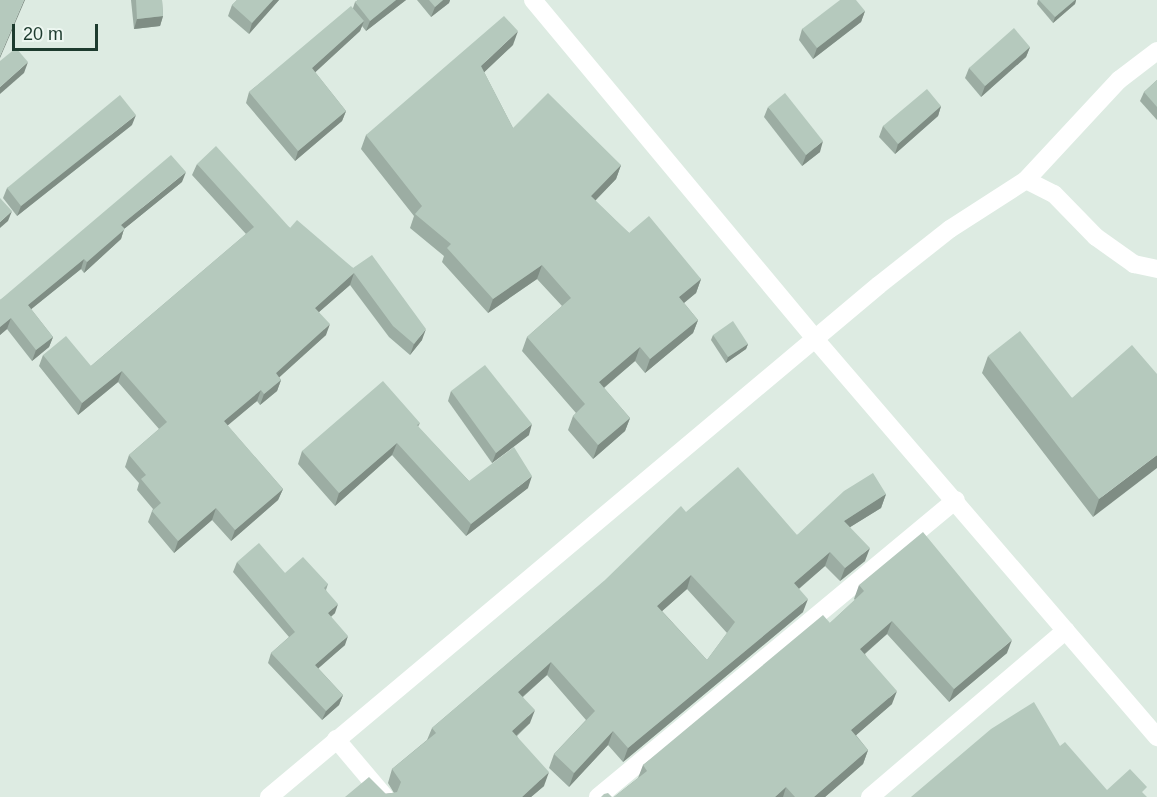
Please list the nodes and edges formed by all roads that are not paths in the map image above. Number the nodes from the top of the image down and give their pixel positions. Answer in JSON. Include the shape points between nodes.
{"nodes":[{"id":1,"x":533,"y":0,"type":"edge"},
{"id":2,"x":1157,"y":51,"type":"edge"},
{"id":3,"x":1026,"y":180,"type":"junction"},
{"id":4,"x":1157,"y":269,"type":"edge"},
{"id":5,"x":815,"y":339,"type":"junction"},
{"id":6,"x":956,"y":500,"type":"junction"},
{"id":7,"x":1066,"y":630,"type":"junction"},
{"id":8,"x":1157,"y":737,"type":"edge"},
{"id":9,"x":336,"y":739,"type":"junction"},
{"id":10,"x":270,"y":797,"type":"edge"},
{"id":11,"x":385,"y":797,"type":"edge"},
{"id":12,"x":598,"y":797,"type":"edge"},
{"id":13,"x":870,"y":797,"type":"edge"}],
"edges":[{"from":1,"to":5,"type":"street"},
{"from":2,"to":3,"type":"street","via":[[1119,80]]},
{"from":3,"to":4,"type":"street","via":[[1054,194],[1096,237],[1134,264]]},
{"from":3,"to":5,"type":"street","via":[[950,230]]},
{"from":5,"to":6,"type":"street"},
{"from":5,"to":9,"type":"street"},
{"from":6,"to":7,"type":"street"},
{"from":6,"to":12,"type":"street"},
{"from":7,"to":8,"type":"street"},
{"from":7,"to":13,"type":"street"},
{"from":9,"to":10,"type":"street"},
{"from":9,"to":11,"type":"street"}]}
